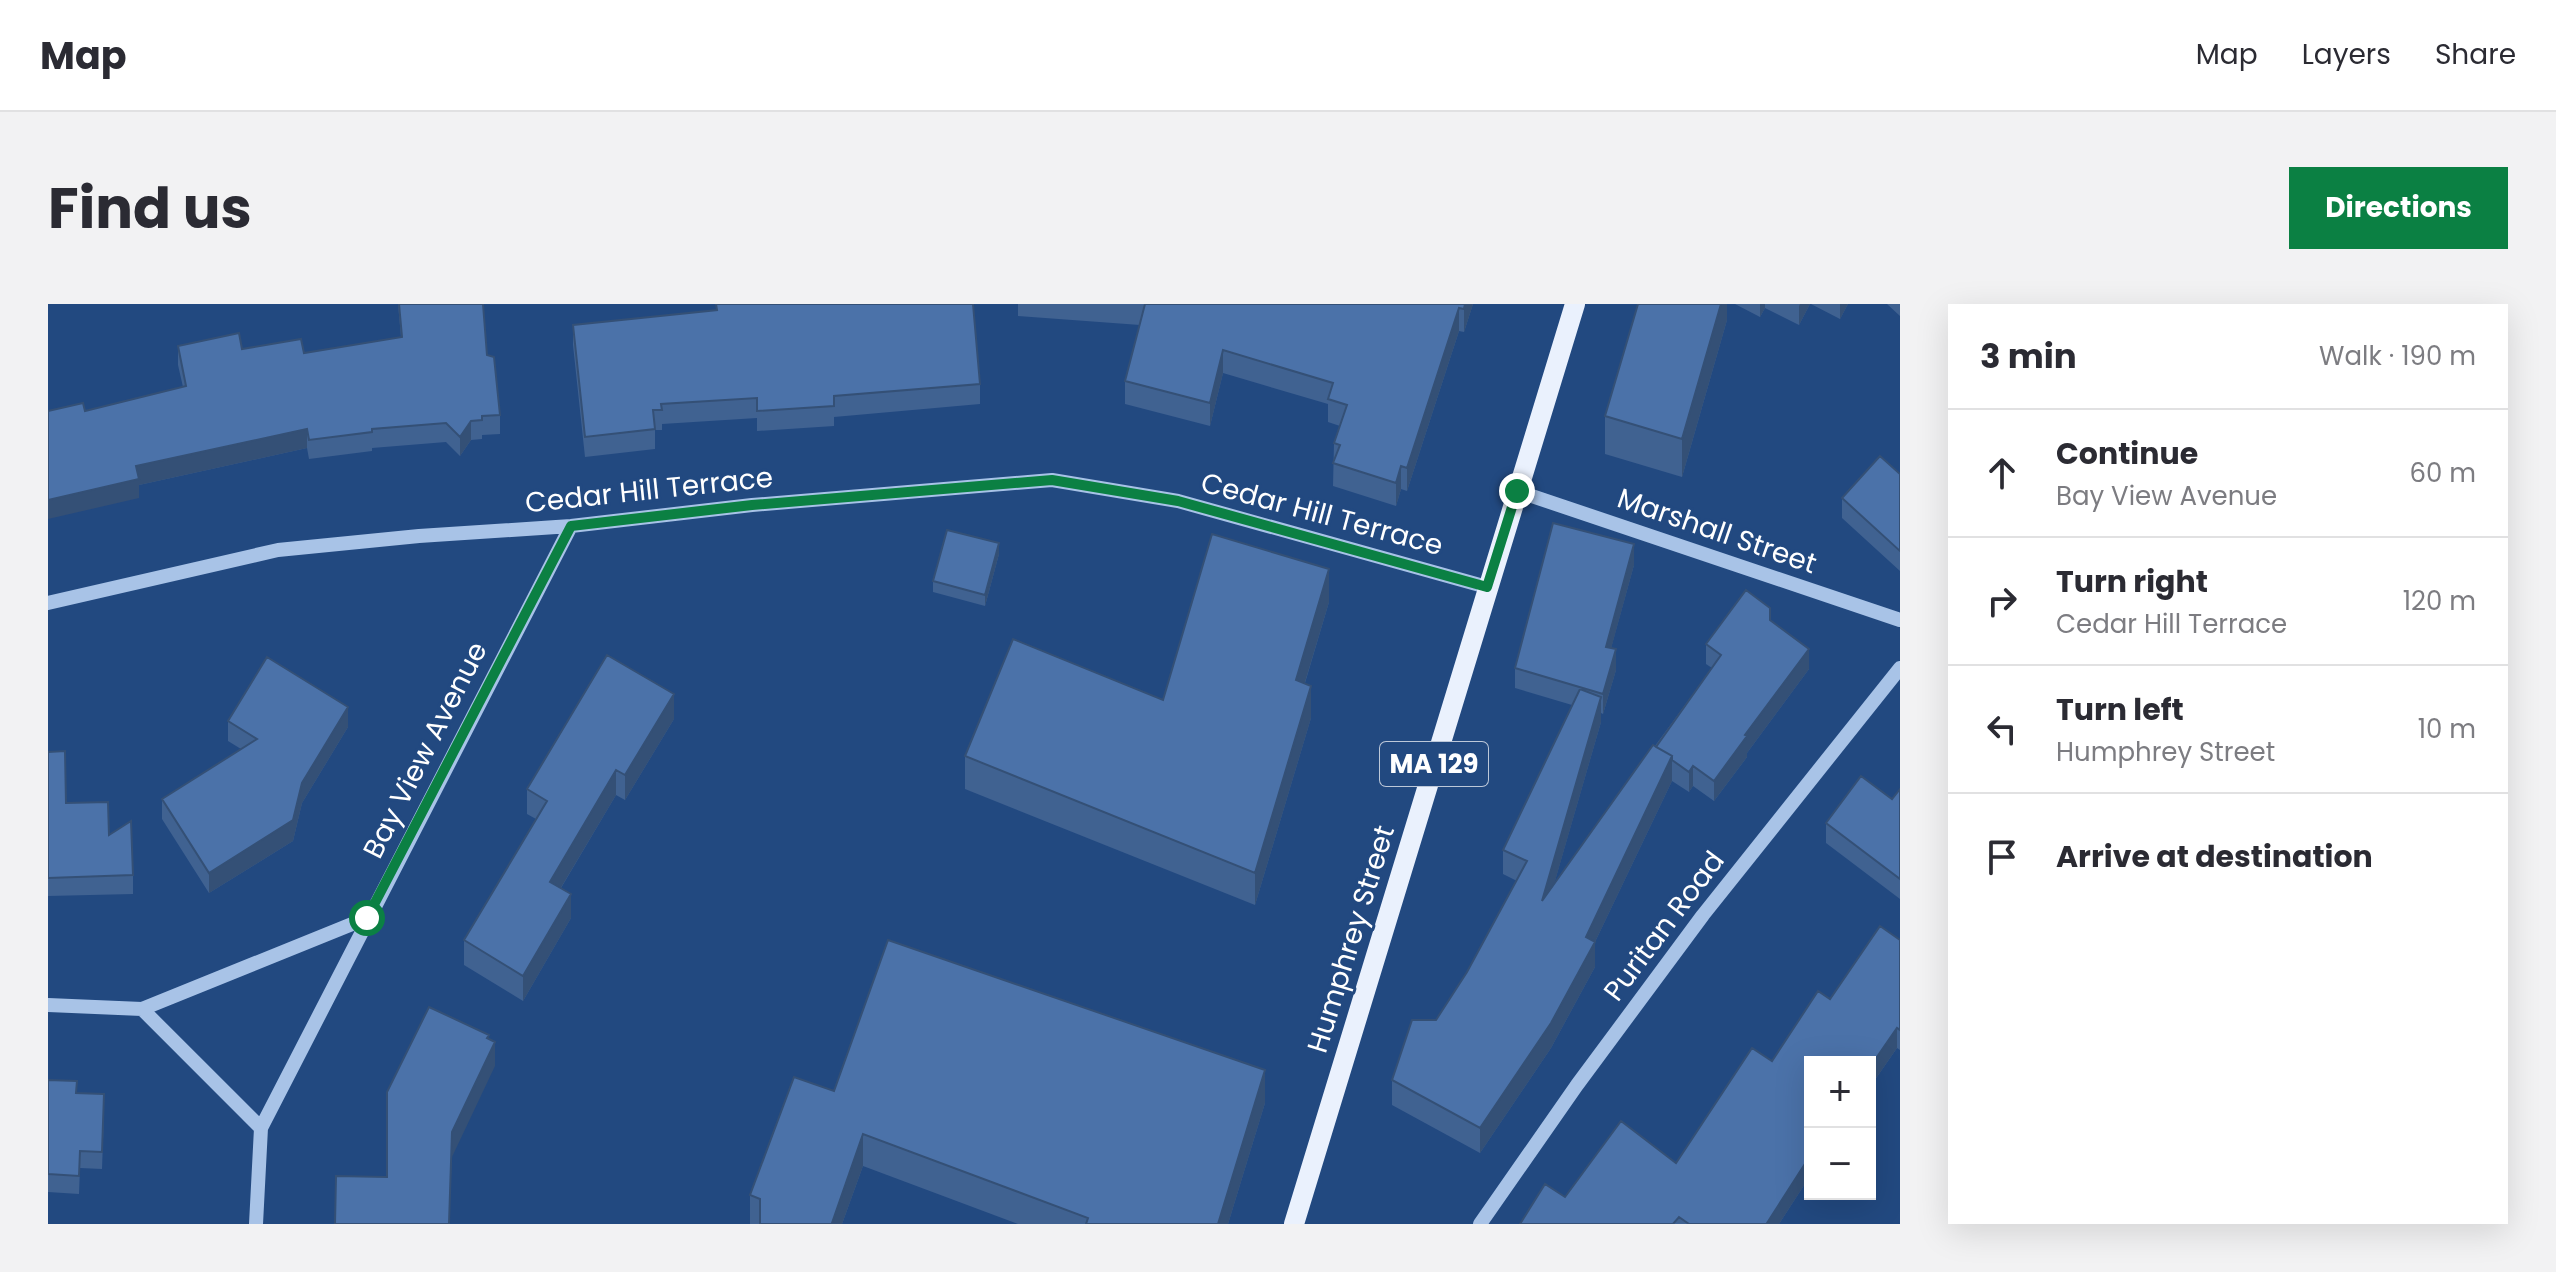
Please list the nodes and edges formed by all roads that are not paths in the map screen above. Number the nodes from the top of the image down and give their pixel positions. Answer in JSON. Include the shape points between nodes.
{"nodes":[{"id":1,"x":1575,"y":304,"type":"edge"},
{"id":2,"x":1517,"y":491,"type":"junction"},
{"id":3,"x":571,"y":526,"type":"junction"},
{"id":4,"x":1487,"y":587,"type":"junction"},
{"id":5,"x":48,"y":603,"type":"edge"},
{"id":6,"x":1900,"y":620,"type":"edge"},
{"id":7,"x":1900,"y":668,"type":"edge"},
{"id":8,"x":367,"y":918,"type":"junction"},
{"id":9,"x":48,"y":1005,"type":"edge"},
{"id":10,"x":142,"y":1009,"type":"junction"},
{"id":11,"x":261,"y":1128,"type":"junction"},
{"id":12,"x":256,"y":1224,"type":"edge"},
{"id":13,"x":1294,"y":1224,"type":"edge"},
{"id":14,"x":1480,"y":1224,"type":"edge"}],
"edges":[{"from":1,"to":2,"type":"main road","name":"Humphrey Street","number":"MA 129"},
{"from":2,"to":4,"type":"main road","name":"Humphrey Street","number":"MA 129"},
{"from":2,"to":6,"type":"street","name":"Marshall Street"},
{"from":3,"to":4,"type":"street","name":"Cedar Hill Terrace","via":[[1052,480],[1178,501]]},
{"from":3,"to":5,"type":"street","name":"Cedar Hill Terrace","via":[[278,550]]},
{"from":3,"to":8,"type":"street","name":"Bay View Avenue"},
{"from":4,"to":13,"type":"main road","name":"Humphrey Street","number":"MA 129"},
{"from":7,"to":14,"type":"street","name":"Puritan Road","via":[[1703,915]]},
{"from":8,"to":10,"type":"street"},
{"from":8,"to":11,"type":"street","name":"Bay View Avenue"},
{"from":9,"to":10,"type":"street"},
{"from":10,"to":11,"type":"street"},
{"from":11,"to":12,"type":"street","name":"Bay View Avenue"}]}
